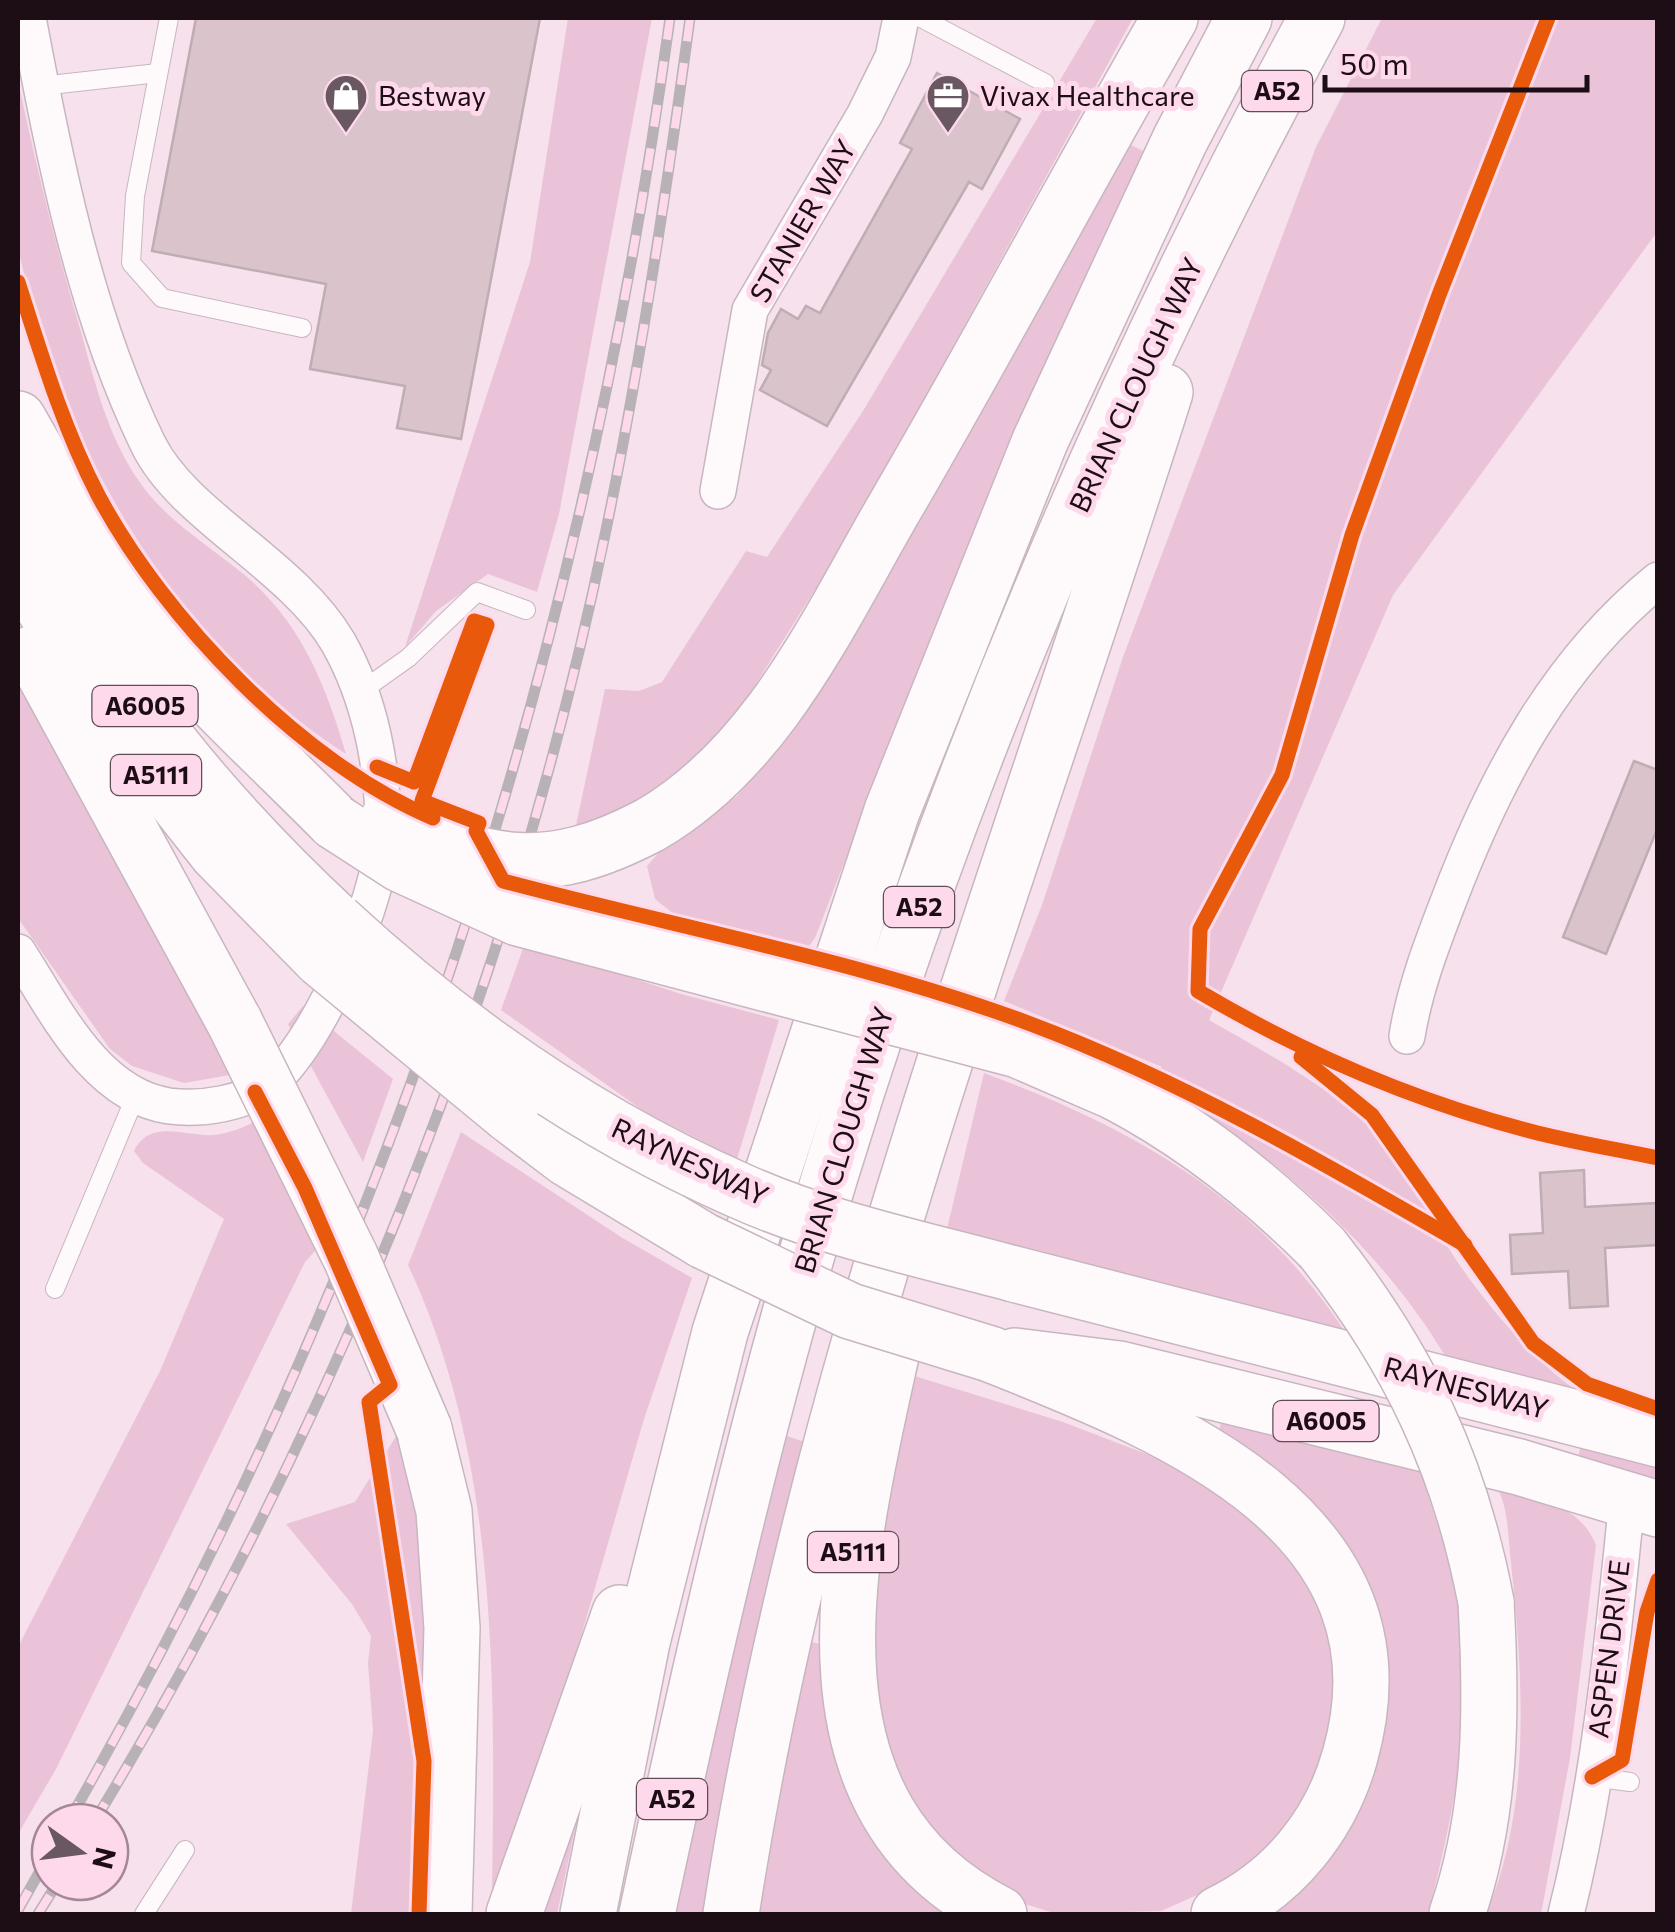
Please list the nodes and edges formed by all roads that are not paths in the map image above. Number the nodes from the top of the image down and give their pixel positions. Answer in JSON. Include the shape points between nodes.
{"nodes":[{"id":1,"x":28,"y":18,"type":"edge"},
{"id":2,"x":169,"y":18,"type":"edge"},
{"id":3,"x":901,"y":18,"type":"edge"},
{"id":4,"x":921,"y":18,"type":"edge"},
{"id":5,"x":1170,"y":18,"type":"edge"},
{"id":6,"x":1244,"y":18,"type":"edge"},
{"id":7,"x":1318,"y":18,"type":"edge"},
{"id":8,"x":158,"y":73,"type":"junction"},
{"id":9,"x":1045,"y":83,"type":"dead end"},
{"id":10,"x":41,"y":86,"type":"junction"},
{"id":11,"x":1237,"y":165,"type":"junction"},
{"id":12,"x":302,"y":328,"type":"dead end"},
{"id":13,"x":18,"y":419,"type":"edge"},
{"id":14,"x":18,"y":450,"type":"edge"},
{"id":15,"x":718,"y":491,"type":"dead end"},
{"id":16,"x":18,"y":568,"type":"edge"},
{"id":17,"x":1658,"y":580,"type":"edge"},
{"id":18,"x":526,"y":610,"type":"dead end"},
{"id":19,"x":18,"y":620,"type":"edge"},
{"id":20,"x":360,"y":692,"type":"junction"},
{"id":21,"x":316,"y":796,"type":"junction"},
{"id":22,"x":336,"y":943,"type":"junction"},
{"id":23,"x":18,"y":952,"type":"edge"},
{"id":24,"x":1407,"y":1036,"type":"dead end"},
{"id":25,"x":136,"y":1095,"type":"junction"},
{"id":26,"x":921,"y":1136,"type":"junction"},
{"id":27,"x":56,"y":1289,"type":"dead end"},
{"id":28,"x":720,"y":1332,"type":"junction"},
{"id":29,"x":990,"y":1354,"type":"junction"},
{"id":30,"x":1658,"y":1439,"type":"edge"},
{"id":31,"x":1642,"y":1505,"type":"edge"},
{"id":32,"x":1592,"y":1777,"type":"junction"},
{"id":33,"x":1630,"y":1782,"type":"dead end"},
{"id":34,"x":184,"y":1850,"type":"dead end"},
{"id":35,"x":144,"y":1914,"type":"edge"},
{"id":36,"x":444,"y":1914,"type":"edge"},
{"id":37,"x":514,"y":1914,"type":"edge"},
{"id":38,"x":588,"y":1914,"type":"edge"},
{"id":39,"x":647,"y":1914,"type":"edge"},
{"id":40,"x":731,"y":1914,"type":"edge"},
{"id":41,"x":999,"y":1914,"type":"edge"},
{"id":42,"x":1218,"y":1914,"type":"edge"},
{"id":43,"x":1457,"y":1914,"type":"edge"},
{"id":44,"x":1566,"y":1914,"type":"edge"}],
"edges":[{"from":1,"to":10,"type":"street"},
{"from":2,"to":8,"type":"lane"},
{"from":3,"to":15,"type":"street","name":"STANIER WAY","via":[[893,57],[872,100],[750,310]]},
{"from":4,"to":9,"type":"lane"},
{"from":5,"to":21,"type":"main road","bridge":true,"via":[[806,658],[733,760],[697,794],[650,825],[580,854],[521,863],[475,856]]},
{"from":6,"to":28,"type":"main road","name":"BRIAN CLOUGH WAY","number":"A52","via":[[1048,424],[892,811]]},
{"from":7,"to":11,"type":"main road","name":"BRIAN CLOUGH WAY","number":"A52"},
{"from":8,"to":10,"type":"lane"},
{"from":8,"to":12,"type":"lane","via":[[135,196],[131,262],[162,298]]},
{"from":10,"to":20,"type":"street","via":[[105,332],[148,446],[166,473],[317,612]]},
{"from":11,"to":26,"type":"main road"},
{"from":11,"to":39,"type":"main road","name":"BRIAN CLOUGH WAY","number":"A52","via":[[1079,508],[915,918],[830,1176],[759,1426]]},
{"from":13,"to":21,"type":"main road","via":[[151,631]]},
{"from":14,"to":22,"type":"main road","name":"RAYNESWAY","number":"A6005","via":[[35,510],[100,642],[186,765]]},
{"from":16,"to":22,"type":"main road","name":"RAYNESWAY","number":"A5111","via":[[143,759],[217,853]]},
{"from":17,"to":24,"type":"street","via":[[1616,614],[1557,684],[1492,796],[1415,990]]},
{"from":18,"to":20,"type":"lane","via":[[477,592],[408,658]]},
{"from":19,"to":36,"type":"main road","bridge":true,"via":[[322,1195],[424,1429],[444,1511],[452,1628]]},
{"from":20,"to":22,"type":"street","via":[[376,756],[383,839],[372,889]]},
{"from":21,"to":43,"type":"main road","bridge":true,"via":[[400,864],[518,918],[1018,1050],[1115,1092],[1220,1157],[1278,1204],[1358,1294],[1436,1428],[1471,1529],[1486,1602],[1492,1714],[1481,1817]]},
{"from":22,"to":25,"type":"street","via":[[299,1049],[271,1082],[236,1100],[199,1106],[169,1106]]},
{"from":22,"to":29,"type":"main road","name":"RAYNESWAY","number":"A5111","bridge":true,"via":[[486,1097],[644,1207],[850,1311]]},
{"from":22,"to":30,"type":"main road","name":"RAYNESWAY","number":"A6005","bridge":true,"via":[[404,984],[498,1057],[740,1192],[887,1240]]},
{"from":23,"to":25,"type":"street","via":[[97,1066]]},
{"from":25,"to":27,"type":"lane"},
{"from":26,"to":40,"type":"main road","via":[[820,1484],[749,1802]]},
{"from":26,"to":41,"type":"main road","number":"A5111","via":[[894,1343],[855,1533],[852,1706],[866,1768],[898,1832],[946,1882]]},
{"from":28,"to":37,"type":"main road"},
{"from":28,"to":38,"type":"main road","name":"BRIAN CLOUGH WAY","number":"A52","via":[[642,1642]]},
{"from":29,"to":31,"type":"main road","name":"RAYNESWAY","number":"A6005","via":[[1119,1369],[1519,1466]]},
{"from":29,"to":42,"type":"main road","number":"A5111","via":[[1089,1394],[1218,1460],[1301,1528],[1346,1601],[1362,1667],[1343,1783],[1326,1818],[1282,1872]]},
{"from":31,"to":32,"type":"street","name":"ASPEN DRIVE"},
{"from":32,"to":33,"type":"lane"},
{"from":32,"to":44,"type":"street","name":"ASPEN DRIVE"},
{"from":34,"to":35,"type":"lane"}]}
